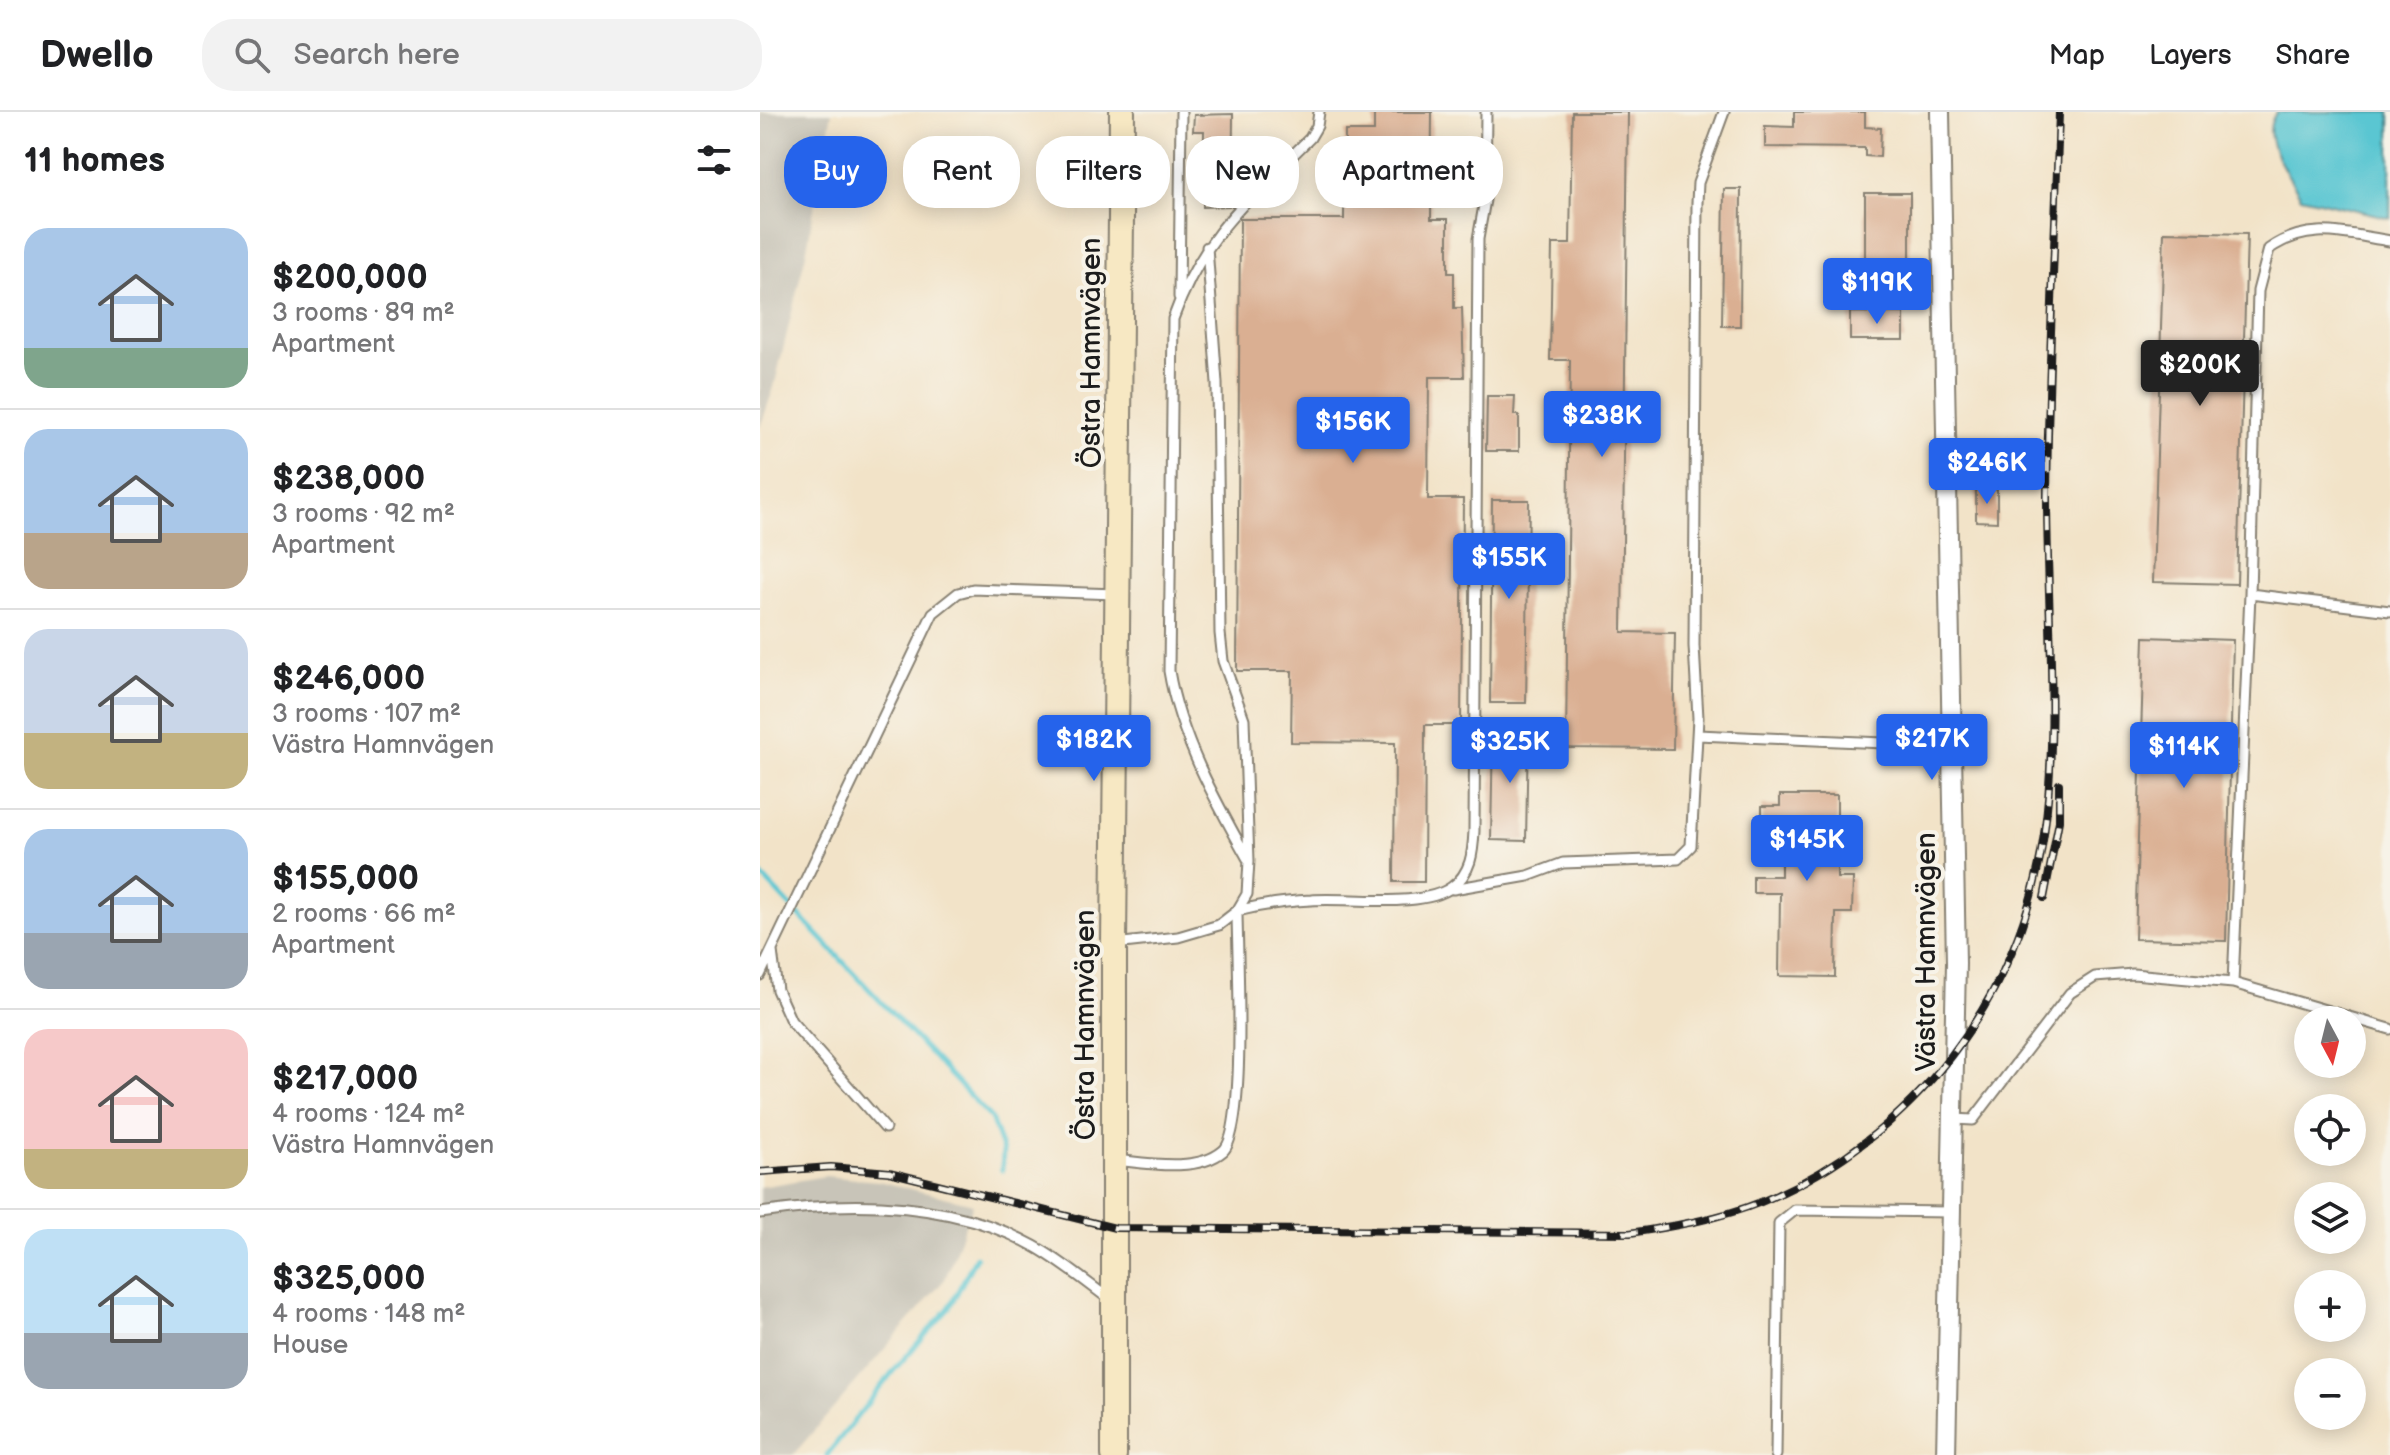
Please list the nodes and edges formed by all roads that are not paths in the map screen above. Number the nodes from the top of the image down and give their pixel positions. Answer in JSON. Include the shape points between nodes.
{"nodes":[{"id":1,"x":1122,"y":112,"type":"edge"},
{"id":2,"x":1181,"y":112,"type":"edge"},
{"id":3,"x":1319,"y":112,"type":"edge"},
{"id":4,"x":1486,"y":112,"type":"edge"},
{"id":5,"x":1724,"y":112,"type":"edge"},
{"id":6,"x":1940,"y":112,"type":"edge"},
{"id":7,"x":2390,"y":241,"type":"edge"},
{"id":8,"x":1207,"y":247,"type":"junction"},
{"id":9,"x":1179,"y":301,"type":"junction"},
{"id":10,"x":2250,"y":594,"type":"junction"},
{"id":11,"x":1120,"y":595,"type":"junction"},
{"id":12,"x":2390,"y":611,"type":"edge"},
{"id":13,"x":1698,"y":735,"type":"junction"},
{"id":14,"x":1952,"y":746,"type":"junction"},
{"id":15,"x":1249,"y":861,"type":"junction"},
{"id":16,"x":1449,"y":889,"type":"junction"},
{"id":17,"x":1237,"y":911,"type":"junction"},
{"id":18,"x":1114,"y":944,"type":"junction"},
{"id":19,"x":772,"y":951,"type":"junction"},
{"id":20,"x":760,"y":975,"type":"edge"},
{"id":21,"x":2233,"y":983,"type":"junction"},
{"id":22,"x":2390,"y":1029,"type":"edge"},
{"id":23,"x":1954,"y":1119,"type":"junction"},
{"id":24,"x":885,"y":1128,"type":"dead end"},
{"id":25,"x":1115,"y":1160,"type":"junction"},
{"id":26,"x":1953,"y":1212,"type":"junction"},
{"id":27,"x":760,"y":1213,"type":"edge"},
{"id":28,"x":1114,"y":1303,"type":"junction"},
{"id":29,"x":1114,"y":1455,"type":"edge"},
{"id":30,"x":1776,"y":1455,"type":"edge"},
{"id":31,"x":1946,"y":1455,"type":"edge"}],
"edges":[{"from":1,"to":11,"type":"street","name":"Östra Hamnvägen"},
{"from":2,"to":9,"type":"lane"},
{"from":3,"to":8,"type":"lane","via":[[1310,138],[1242,202]]},
{"from":4,"to":16,"type":"lane","via":[[1485,200],[1478,239],[1474,831],[1471,862]]},
{"from":5,"to":13,"type":"lane","via":[[1698,183]]},
{"from":6,"to":14,"type":"street","name":"Västra Hamnvägen"},
{"from":7,"to":10,"type":"lane","via":[[2307,232],[2288,235],[2269,249],[2258,291]]},
{"from":8,"to":9,"type":"lane"},
{"from":8,"to":15,"type":"lane","via":[[1218,406],[1220,633],[1223,661],[1244,719]]},
{"from":9,"to":15,"type":"lane","via":[[1171,337],[1169,671],[1194,750]]},
{"from":10,"to":12,"type":"lane"},
{"from":10,"to":21,"type":"lane"},
{"from":11,"to":18,"type":"street","name":"Östra Hamnvägen"},
{"from":11,"to":19,"type":"lane","via":[[973,589],[958,593],[933,613]]},
{"from":13,"to":14,"type":"lane"},
{"from":13,"to":16,"type":"lane","via":[[1691,846],[1678,859],[1563,863],[1528,876]]},
{"from":14,"to":23,"type":"street","name":"Västra Hamnvägen"},
{"from":15,"to":17,"type":"lane","via":[[1247,894]]},
{"from":16,"to":17,"type":"lane","via":[[1424,898],[1309,900]]},
{"from":17,"to":18,"type":"lane","via":[[1201,931]]},
{"from":17,"to":25,"type":"lane","via":[[1238,1094],[1229,1144],[1212,1158],[1194,1162]]},
{"from":18,"to":25,"type":"street","name":"Östra Hamnvägen"},
{"from":19,"to":20,"type":"lane"},
{"from":19,"to":24,"type":"lane","via":[[777,990],[791,1021]]},
{"from":21,"to":22,"type":"lane"},
{"from":21,"to":23,"type":"lane","via":[[2133,974],[2095,977],[2070,993],[1973,1120]]},
{"from":23,"to":26,"type":"street","name":"Västra Hamnvägen"},
{"from":25,"to":28,"type":"street","name":"Östra Hamnvägen"},
{"from":26,"to":30,"type":"lane","via":[[1804,1210],[1779,1223]]},
{"from":26,"to":31,"type":"street","name":"Västra Hamnvägen"},
{"from":27,"to":28,"type":"lane","via":[[846,1203],[967,1220],[1033,1245]]},
{"from":28,"to":29,"type":"street","name":"Östra Hamnvägen"}]}
